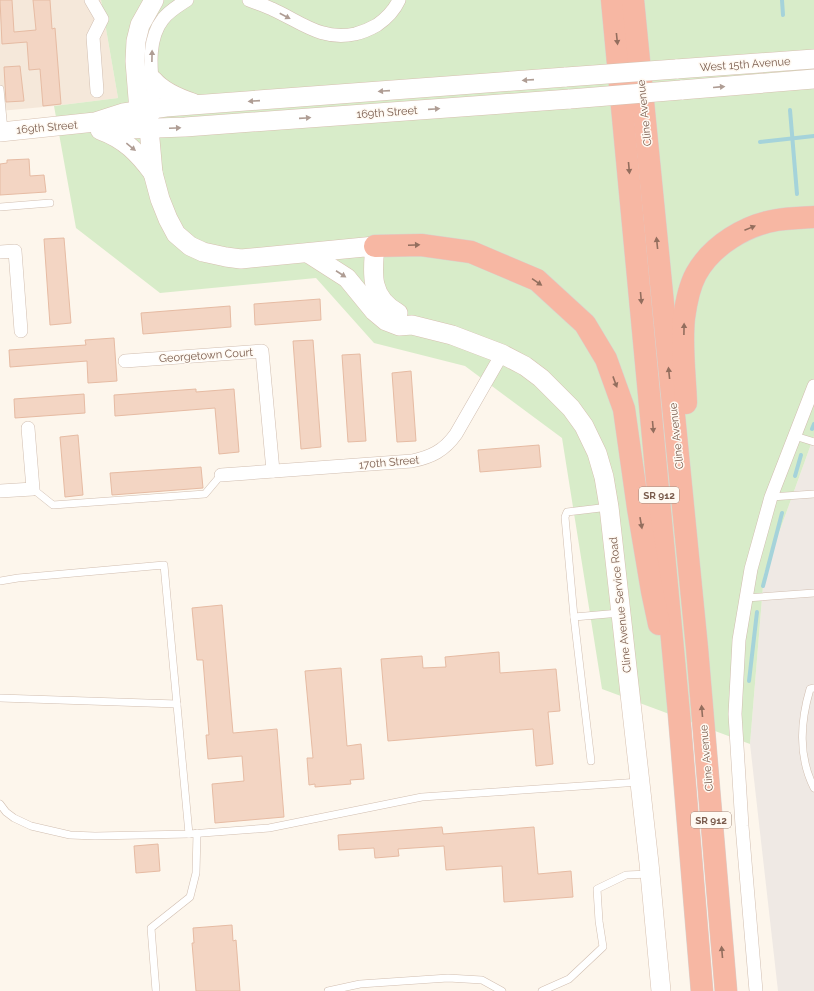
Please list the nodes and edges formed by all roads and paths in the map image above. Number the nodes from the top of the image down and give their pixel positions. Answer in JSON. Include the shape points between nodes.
{"nodes":[{"id":1,"x":91,"y":0,"type":"edge"},
{"id":2,"x":154,"y":0,"type":"edge"},
{"id":3,"x":187,"y":0,"type":"edge"},
{"id":4,"x":249,"y":0,"type":"edge"},
{"id":5,"x":399,"y":0,"type":"edge"},
{"id":6,"x":612,"y":0,"type":"edge"},
{"id":7,"x":633,"y":0,"type":"edge"},
{"id":8,"x":814,"y":59,"type":"edge"},
{"id":9,"x":676,"y":69,"type":"joint"},
{"id":10,"x":814,"y":79,"type":"edge"},
{"id":11,"x":153,"y":80,"type":"junction"},
{"id":12,"x":0,"y":89,"type":"edge"},
{"id":13,"x":681,"y":90,"type":"joint"},
{"id":14,"x":97,"y":91,"type":"dead end"},
{"id":15,"x":198,"y":105,"type":"junction"},
{"id":16,"x":147,"y":110,"type":"junction"},
{"id":17,"x":89,"y":123,"type":"junction"},
{"id":18,"x":149,"y":128,"type":"junction"},
{"id":19,"x":2,"y":131,"type":"edge"},
{"id":20,"x":154,"y":173,"type":"junction"},
{"id":21,"x":50,"y":203,"type":"dead end"},
{"id":22,"x":0,"y":207,"type":"edge"},
{"id":23,"x":809,"y":221,"type":"edge"},
{"id":24,"x":375,"y":246,"type":"junction"},
{"id":25,"x":0,"y":252,"type":"edge"},
{"id":26,"x":308,"y":253,"type":"junction"},
{"id":27,"x":412,"y":325,"type":"junction"},
{"id":28,"x":21,"y":331,"type":"dead end"},
{"id":29,"x":502,"y":354,"type":"junction"},
{"id":30,"x":125,"y":361,"type":"dead end"},
{"id":31,"x":814,"y":386,"type":"edge"},
{"id":32,"x":28,"y":428,"type":"dead end"},
{"id":33,"x":795,"y":436,"type":"junction"},
{"id":34,"x":814,"y":442,"type":"edge"},
{"id":35,"x":273,"y":471,"type":"junction"},
{"id":36,"x":220,"y":475,"type":"joint"},
{"id":37,"x":33,"y":489,"type":"junction"},
{"id":38,"x":0,"y":491,"type":"edge"},
{"id":39,"x":814,"y":494,"type":"edge"},
{"id":40,"x":771,"y":497,"type":"junction"},
{"id":41,"x":609,"y":507,"type":"junction"},
{"id":42,"x":0,"y":581,"type":"edge"},
{"id":43,"x":814,"y":593,"type":"edge"},
{"id":44,"x":746,"y":598,"type":"junction"},
{"id":45,"x":621,"y":613,"type":"junction"},
{"id":46,"x":574,"y":617,"type":"junction"},
{"id":47,"x":697,"y":648,"type":"junction"},
{"id":48,"x":814,"y":688,"type":"edge"},
{"id":49,"x":0,"y":698,"type":"edge"},
{"id":50,"x":177,"y":704,"type":"junction"},
{"id":51,"x":679,"y":714,"type":"junction"},
{"id":52,"x":591,"y":761,"type":"dead end"},
{"id":53,"x":640,"y":782,"type":"junction"},
{"id":54,"x":814,"y":788,"type":"edge"},
{"id":55,"x":0,"y":804,"type":"edge"},
{"id":56,"x":197,"y":833,"type":"junction"},
{"id":57,"x":190,"y":834,"type":"junction"},
{"id":58,"x":650,"y":874,"type":"junction"},
{"id":59,"x":156,"y":991,"type":"edge"},
{"id":60,"x":328,"y":991,"type":"edge"},
{"id":61,"x":502,"y":991,"type":"edge"},
{"id":62,"x":542,"y":991,"type":"edge"},
{"id":63,"x":661,"y":991,"type":"edge"},
{"id":64,"x":702,"y":991,"type":"edge"},
{"id":65,"x":726,"y":991,"type":"edge"},
{"id":66,"x":756,"y":991,"type":"edge"}],
"edges":[{"from":1,"to":14,"type":"street","via":[[102,19],[93,37]]},
{"from":2,"to":16,"type":"main road","via":[[140,25],[136,41],[135,61]]},
{"from":11,"to":3,"type":"street","one_way":true,"via":[[152,46],[156,30],[170,11]]},
{"from":4,"to":5,"type":"street","one_way":true,"via":[[321,33],[334,36],[349,35],[374,27],[395,9]]},
{"from":6,"to":51,"type":"highway","name":"Cline Avenue","number":"SR 912","one_way":true},
{"from":47,"to":7,"type":"highway","name":"Cline Avenue","number":"SR 912","one_way":true},
{"from":8,"to":9,"type":"main road","name":"West 15th Avenue"},
{"from":9,"to":15,"type":"main road","name":"169th Street","one_way":true,"bridge":true},
{"from":13,"to":10,"type":"main road","name":"West 15th Avenue","one_way":true},
{"from":11,"to":15,"type":"main road","via":[[165,91]]},
{"from":11,"to":16,"type":"street"},
{"from":12,"to":19,"type":"lane"},
{"from":18,"to":13,"type":"main road","name":"169th Street","one_way":true,"bridge":true},
{"from":15,"to":16,"type":"main road","name":"169th Street"},
{"from":16,"to":17,"type":"main road","name":"169th Street","via":[[123,113]]},
{"from":16,"to":18,"type":"main road"},
{"from":17,"to":18,"type":"main road","name":"169th Street","via":[[128,129]]},
{"from":17,"to":19,"type":"main road","name":"169th Street"},
{"from":17,"to":20,"type":"main road","one_way":true,"via":[[124,142]]},
{"from":18,"to":20,"type":"main road"},
{"from":20,"to":26,"type":"main road","via":[[168,219],[176,234],[190,246],[203,252],[241,259]]},
{"from":21,"to":22,"type":"lane"},
{"from":47,"to":23,"type":"highway","one_way":true,"via":[[684,334],[688,296],[696,274],[709,256],[736,234],[767,222]]},
{"from":24,"to":26,"type":"main road"},
{"from":24,"to":27,"type":"main road","name":"Cline Avenue Service Road","via":[[374,281],[380,299]]},
{"from":24,"to":51,"type":"highway","one_way":true,"via":[[421,245],[471,252],[537,280],[585,324],[606,360],[624,409],[652,591]]},
{"from":25,"to":28,"type":"street","via":[[15,251]]},
{"from":26,"to":27,"type":"main road","name":"Cline Avenue Service Road","one_way":true,"via":[[347,278],[374,311],[386,321],[399,326]]},
{"from":27,"to":29,"type":"main road","name":"Cline Avenue Service Road","via":[[452,335]]},
{"from":29,"to":35,"type":"street","name":"170th Street","via":[[456,434],[449,444],[433,455],[412,461]]},
{"from":29,"to":41,"type":"main road","name":"Cline Avenue Service Road","via":[[542,378],[571,408],[584,426],[597,453]]},
{"from":30,"to":35,"type":"street","name":"Georgetown Court","via":[[262,351]]},
{"from":31,"to":33,"type":"street"},
{"from":32,"to":37,"type":"street"},
{"from":33,"to":34,"type":"lane"},
{"from":33,"to":40,"type":"street"},
{"from":35,"to":36,"type":"street","name":"170th Street"},
{"from":36,"to":37,"type":"lane","via":[[204,494],[85,503],[53,505]]},
{"from":37,"to":38,"type":"street"},
{"from":39,"to":40,"type":"lane"},
{"from":40,"to":44,"type":"street","via":[[751,569]]},
{"from":41,"to":45,"type":"main road","name":"Cline Avenue Service Road"},
{"from":41,"to":46,"type":"lane","via":[[568,512],[565,517]]},
{"from":42,"to":50,"type":"lane","via":[[164,565]]},
{"from":43,"to":44,"type":"lane"},
{"from":44,"to":66,"type":"street","via":[[739,640],[735,714]]},
{"from":45,"to":46,"type":"lane"},
{"from":45,"to":53,"type":"main road","name":"Cline Avenue Service Road"},
{"from":46,"to":52,"type":"lane"},
{"from":65,"to":47,"type":"highway","name":"Cline Avenue","number":"SR 912","one_way":true},
{"from":48,"to":54,"type":"lane","via":[[810,689],[804,708],[802,745],[805,764]]},
{"from":49,"to":50,"type":"lane"},
{"from":50,"to":57,"type":"lane"},
{"from":51,"to":64,"type":"highway","name":"Cline Avenue","number":"SR 912"},
{"from":53,"to":56,"type":"lane","via":[[422,797],[269,828]]},
{"from":53,"to":58,"type":"main road","name":"Cline Avenue Service Road"},
{"from":55,"to":57,"type":"lane","via":[[14,818],[31,826],[70,835]]},
{"from":56,"to":57,"type":"lane"},
{"from":56,"to":59,"type":"lane","via":[[196,873],[190,897],[151,928]]},
{"from":58,"to":62,"type":"lane","via":[[626,875],[597,889],[603,947],[569,979]]},
{"from":58,"to":63,"type":"main road","name":"Cline Avenue Service Road"},
{"from":60,"to":61,"type":"lane","via":[[360,984],[448,978],[482,980]]}]}
